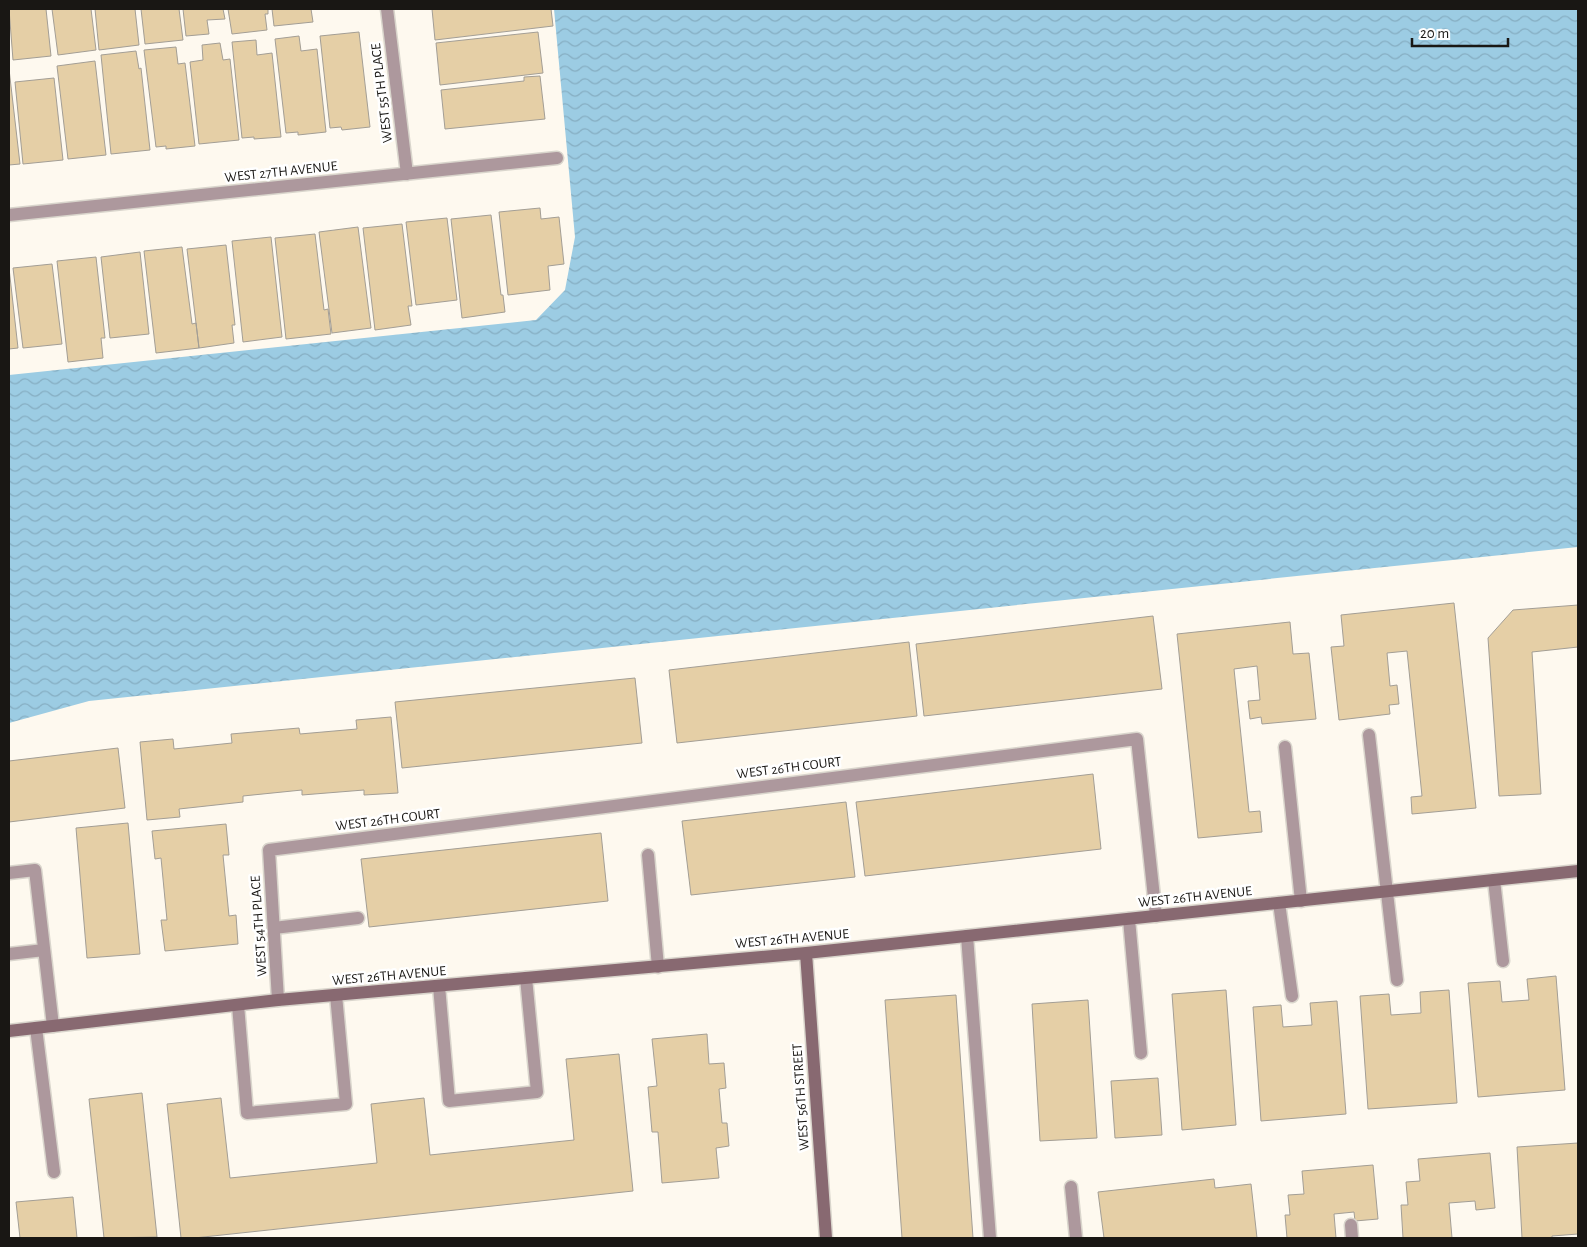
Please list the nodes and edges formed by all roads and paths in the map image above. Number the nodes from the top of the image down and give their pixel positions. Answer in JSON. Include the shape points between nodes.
{"nodes":[{"id":1,"x":387,"y":9,"type":"edge"},
{"id":2,"x":557,"y":158,"type":"dead end"},
{"id":3,"x":407,"y":174,"type":"junction"},
{"id":4,"x":9,"y":215,"type":"edge"},
{"id":5,"x":1369,"y":735,"type":"dead end"},
{"id":6,"x":1284,"y":747,"type":"dead end"},
{"id":7,"x":269,"y":850,"type":"joint"},
{"id":8,"x":648,"y":855,"type":"dead end"},
{"id":9,"x":1578,"y":871,"type":"edge"},
{"id":10,"x":9,"y":873,"type":"edge"},
{"id":11,"x":1494,"y":880,"type":"junction"},
{"id":12,"x":1387,"y":892,"type":"junction"},
{"id":13,"x":1301,"y":901,"type":"junction"},
{"id":14,"x":1279,"y":903,"type":"junction"},
{"id":15,"x":1156,"y":916,"type":"junction"},
{"id":16,"x":358,"y":918,"type":"dead end"},
{"id":17,"x":1129,"y":919,"type":"junction"},
{"id":18,"x":274,"y":928,"type":"junction"},
{"id":19,"x":968,"y":936,"type":"junction"},
{"id":20,"x":44,"y":950,"type":"junction"},
{"id":21,"x":9,"y":954,"type":"edge"},
{"id":22,"x":806,"y":954,"type":"junction"},
{"id":23,"x":1503,"y":961,"type":"dead end"},
{"id":24,"x":658,"y":967,"type":"junction"},
{"id":25,"x":526,"y":978,"type":"junction"},
{"id":26,"x":1397,"y":980,"type":"dead end"},
{"id":27,"x":439,"y":986,"type":"junction"},
{"id":28,"x":336,"y":996,"type":"junction"},
{"id":29,"x":1292,"y":996,"type":"dead end"},
{"id":30,"x":278,"y":1000,"type":"junction"},
{"id":31,"x":238,"y":1005,"type":"junction"},
{"id":32,"x":53,"y":1026,"type":"junction"},
{"id":33,"x":36,"y":1028,"type":"junction"},
{"id":34,"x":9,"y":1031,"type":"edge"},
{"id":35,"x":1141,"y":1053,"type":"dead end"},
{"id":36,"x":54,"y":1172,"type":"dead end"},
{"id":37,"x":1071,"y":1188,"type":"dead end"},
{"id":38,"x":826,"y":1238,"type":"edge"},
{"id":39,"x":990,"y":1238,"type":"edge"},
{"id":40,"x":1076,"y":1238,"type":"edge"}],
"edges":[{"from":1,"to":3,"type":"street","name":"WEST 55TH PLACE"},
{"from":2,"to":3,"type":"street","name":"WEST 27TH AVENUE"},
{"from":3,"to":4,"type":"street","name":"WEST 27TH AVENUE"},
{"from":5,"to":12,"type":"street"},
{"from":6,"to":13,"type":"street"},
{"from":7,"to":15,"type":"street","name":"WEST 26TH COURT","via":[[1137,739]]},
{"from":7,"to":18,"type":"street","name":"WEST 54TH PLACE"},
{"from":8,"to":24,"type":"street"},
{"from":9,"to":11,"type":"street","name":"WEST 26TH AVENUE"},
{"from":10,"to":20,"type":"street","via":[[35,870]]},
{"from":11,"to":12,"type":"street","name":"WEST 26TH AVENUE"},
{"from":11,"to":23,"type":"street"},
{"from":12,"to":13,"type":"street","name":"WEST 26TH AVENUE"},
{"from":12,"to":26,"type":"street"},
{"from":13,"to":14,"type":"street","name":"WEST 26TH AVENUE"},
{"from":14,"to":15,"type":"street","name":"WEST 26TH AVENUE"},
{"from":14,"to":29,"type":"street"},
{"from":15,"to":17,"type":"street","name":"WEST 26TH AVENUE"},
{"from":16,"to":18,"type":"street"},
{"from":17,"to":19,"type":"street","name":"WEST 26TH AVENUE"},
{"from":17,"to":35,"type":"street"},
{"from":18,"to":30,"type":"street","name":"WEST 54TH PLACE"},
{"from":19,"to":22,"type":"street","name":"WEST 26TH AVENUE"},
{"from":19,"to":39,"type":"street"},
{"from":20,"to":21,"type":"street"},
{"from":20,"to":32,"type":"street"},
{"from":22,"to":24,"type":"street","name":"WEST 26TH AVENUE"},
{"from":22,"to":38,"type":"street","name":"WEST 56TH STREET"},
{"from":24,"to":25,"type":"street","name":"WEST 26TH AVENUE"},
{"from":25,"to":27,"type":"street","name":"WEST 26TH AVENUE"},
{"from":25,"to":27,"type":"street","via":[[537,1092],[449,1101]]},
{"from":27,"to":28,"type":"street","name":"WEST 26TH AVENUE"},
{"from":28,"to":30,"type":"street","name":"WEST 26TH AVENUE"},
{"from":28,"to":31,"type":"street","via":[[346,1104],[247,1112]]},
{"from":30,"to":31,"type":"street","name":"WEST 26TH AVENUE"},
{"from":31,"to":32,"type":"street","name":"WEST 26TH AVENUE"},
{"from":32,"to":33,"type":"street","name":"WEST 26TH AVENUE"},
{"from":33,"to":34,"type":"street","name":"WEST 26TH AVENUE"},
{"from":33,"to":36,"type":"street"},
{"from":37,"to":40,"type":"street"}]}
